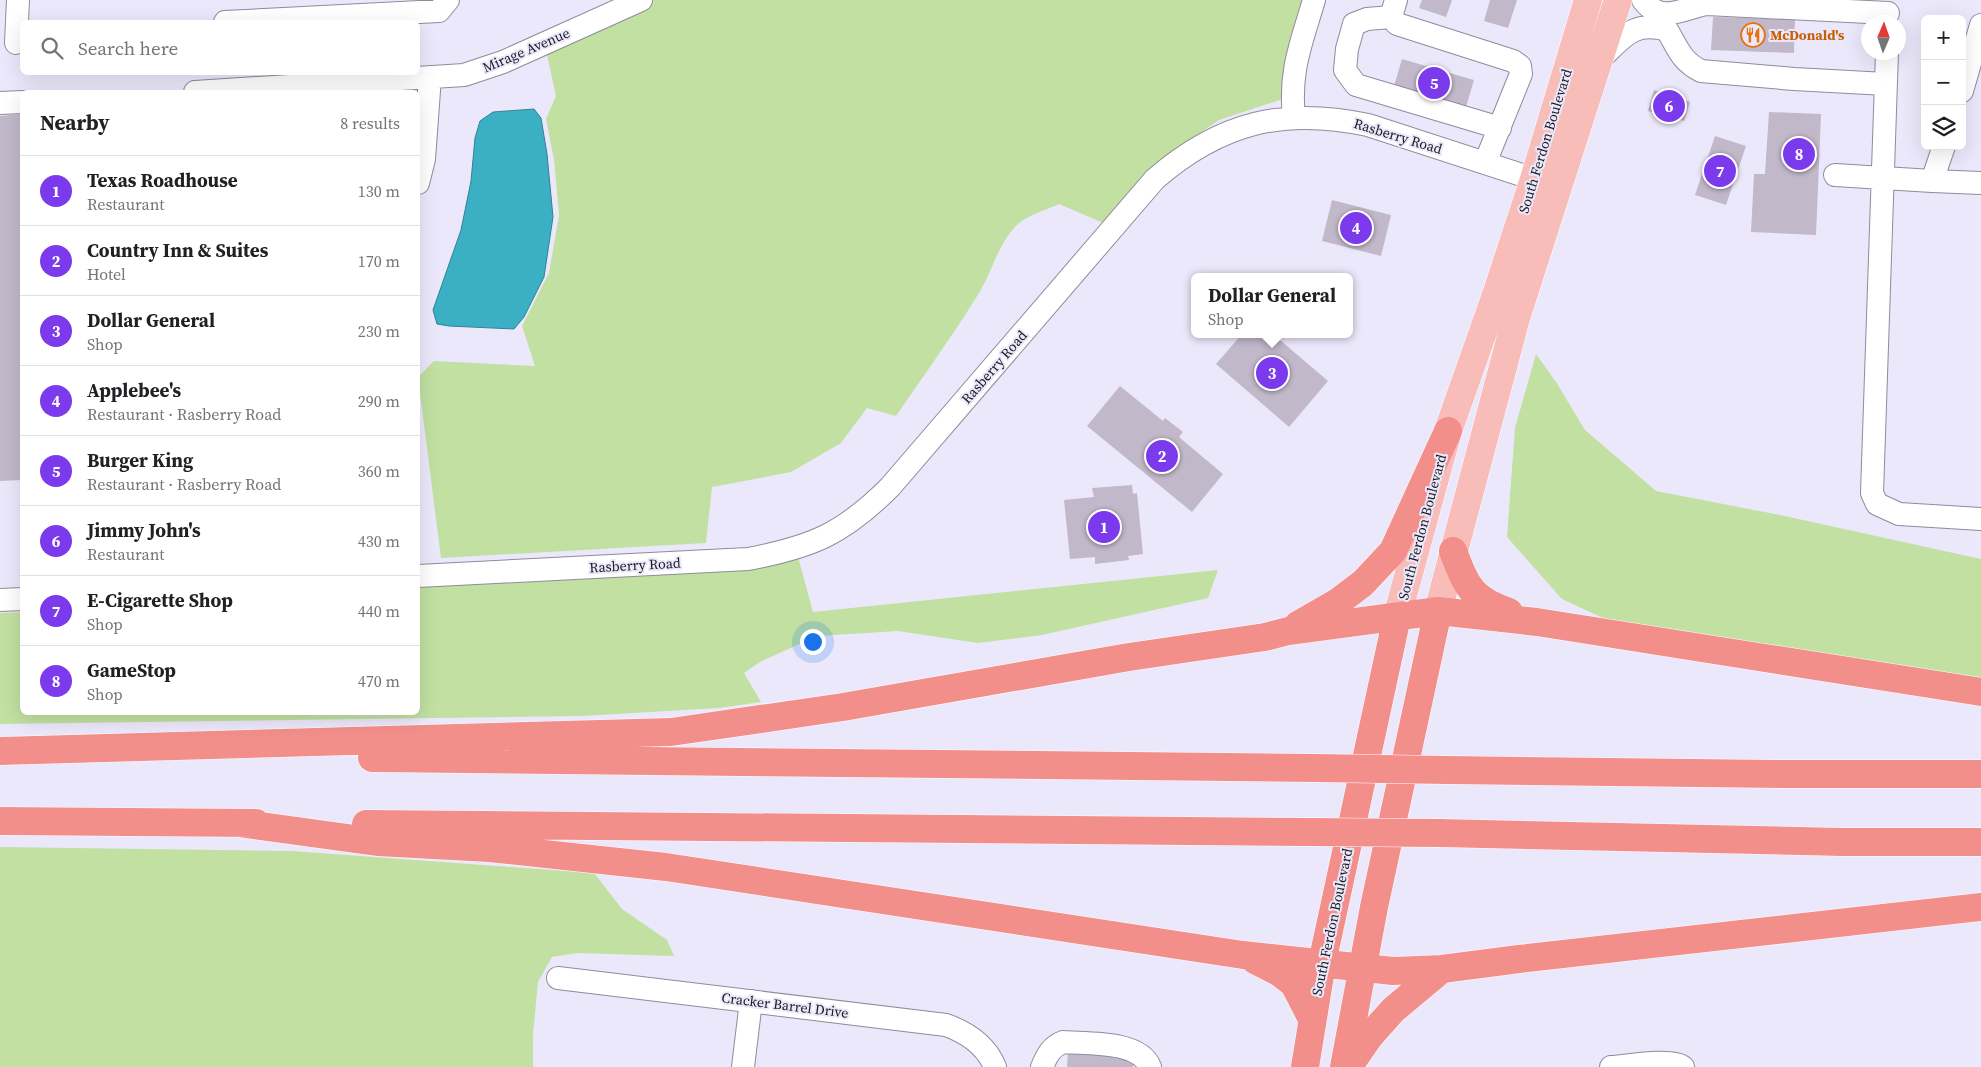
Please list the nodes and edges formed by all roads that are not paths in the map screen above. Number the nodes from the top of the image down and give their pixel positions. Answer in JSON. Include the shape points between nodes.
{"nodes":[{"id":1,"x":18,"y":0,"type":"edge"},
{"id":2,"x":448,"y":0,"type":"edge"},
{"id":3,"x":641,"y":0,"type":"edge"},
{"id":4,"x":1314,"y":0,"type":"edge"},
{"id":5,"x":1588,"y":0,"type":"edge"},
{"id":6,"x":1618,"y":0,"type":"edge"},
{"id":7,"x":1643,"y":0,"type":"edge"},
{"id":8,"x":1393,"y":9,"type":"edge"},
{"id":9,"x":1888,"y":12,"type":"edge"},
{"id":10,"x":1679,"y":13,"type":"junction"},
{"id":11,"x":264,"y":20,"type":"edge"},
{"id":12,"x":1981,"y":25,"type":"edge"},
{"id":13,"x":1675,"y":42,"type":"junction"},
{"id":14,"x":13,"y":43,"type":"edge"},
{"id":15,"x":1599,"y":60,"type":"junction"},
{"id":16,"x":1887,"y":60,"type":"edge"},
{"id":17,"x":430,"y":77,"type":"junction"},
{"id":18,"x":1966,"y":77,"type":"edge"},
{"id":19,"x":1886,"y":84,"type":"junction"},
{"id":20,"x":226,"y":90,"type":"edge"},
{"id":21,"x":20,"y":102,"type":"edge"},
{"id":22,"x":0,"y":103,"type":"edge"},
{"id":23,"x":1294,"y":118,"type":"junction"},
{"id":24,"x":1500,"y":128,"type":"junction"},
{"id":25,"x":1943,"y":150,"type":"edge"},
{"id":26,"x":1485,"y":164,"type":"junction"},
{"id":27,"x":420,"y":174,"type":"edge"},
{"id":28,"x":1835,"y":175,"type":"dead end"},
{"id":29,"x":1883,"y":179,"type":"junction"},
{"id":30,"x":1534,"y":180,"type":"junction"},
{"id":31,"x":1932,"y":181,"type":"junction"},
{"id":32,"x":1981,"y":183,"type":"edge"},
{"id":33,"x":1448,"y":431,"type":"junction"},
{"id":34,"x":1981,"y":519,"type":"edge"},
{"id":35,"x":1453,"y":551,"type":"junction"},
{"id":36,"x":420,"y":576,"type":"edge"},
{"id":37,"x":20,"y":599,"type":"edge"},
{"id":38,"x":0,"y":600,"type":"edge"},
{"id":39,"x":1438,"y":610,"type":"junction"},
{"id":40,"x":1397,"y":617,"type":"junction"},
{"id":41,"x":1537,"y":622,"type":"junction"},
{"id":42,"x":1288,"y":631,"type":"junction"},
{"id":43,"x":1981,"y":692,"type":"edge"},
{"id":44,"x":0,"y":752,"type":"edge"},
{"id":45,"x":1981,"y":774,"type":"edge"},
{"id":46,"x":0,"y":821,"type":"edge"},
{"id":47,"x":239,"y":823,"type":"junction"},
{"id":48,"x":1981,"y":842,"type":"edge"},
{"id":49,"x":1981,"y":907,"type":"edge"},
{"id":50,"x":1243,"y":955,"type":"junction"},
{"id":51,"x":1322,"y":963,"type":"junction"},
{"id":52,"x":1362,"y":967,"type":"junction"},
{"id":53,"x":1442,"y":969,"type":"junction"},
{"id":54,"x":558,"y":978,"type":"dead end"},
{"id":55,"x":750,"y":1001,"type":"junction"},
{"id":56,"x":1312,"y":1019,"type":"junction"},
{"id":57,"x":743,"y":1067,"type":"edge"},
{"id":58,"x":995,"y":1067,"type":"edge"},
{"id":59,"x":1042,"y":1067,"type":"edge"},
{"id":60,"x":1150,"y":1067,"type":"edge"},
{"id":61,"x":1305,"y":1067,"type":"edge"},
{"id":62,"x":1344,"y":1067,"type":"edge"},
{"id":63,"x":1348,"y":1067,"type":"edge"},
{"id":64,"x":1612,"y":1067,"type":"edge"},
{"id":65,"x":1683,"y":1067,"type":"edge"}],
"edges":[{"from":1,"to":14,"type":"street"},
{"from":2,"to":11,"type":"street","via":[[440,11]]},
{"from":3,"to":17,"type":"street","name":"Mirage Avenue","via":[[503,62],[464,75]]},
{"from":4,"to":23,"type":"street","via":[[1294,64]]},
{"from":5,"to":30,"type":"main road","name":"South Ferdon Boulevard"},
{"from":6,"to":15,"type":"main road","name":"South Ferdon Boulevard"},
{"from":7,"to":10,"type":"street","via":[[1650,9]]},
{"from":8,"to":24,"type":"street","via":[[1397,24],[1520,66],[1521,74]]},
{"from":8,"to":24,"type":"street","via":[[1354,24],[1345,70],[1356,85]]},
{"from":9,"to":10,"type":"street","via":[[1707,4]]},
{"from":10,"to":13,"type":"street"},
{"from":12,"to":18,"type":"street"},
{"from":13,"to":15,"type":"street","via":[[1667,30],[1654,26],[1638,27]]},
{"from":13,"to":19,"type":"street","via":[[1689,65],[1701,71]]},
{"from":15,"to":35,"type":"main road","name":"South Ferdon Boulevard","via":[[1516,318]]},
{"from":16,"to":19,"type":"street"},
{"from":17,"to":20,"type":"street","name":"Mirage Avenue"},
{"from":17,"to":27,"type":"street"},
{"from":19,"to":29,"type":"street"},
{"from":21,"to":22,"type":"street"},
{"from":23,"to":26,"type":"street","name":"Rasberry Road","via":[[1324,118],[1368,125]]},
{"from":23,"to":36,"type":"street","name":"Rasberry Road","via":[[1258,122],[1220,136],[1186,154],[1155,179],[890,487],[860,515],[826,537],[788,551],[748,559]]},
{"from":24,"to":26,"type":"street"},
{"from":25,"to":31,"type":"street"},
{"from":26,"to":30,"type":"street","name":"Rasberry Road"},
{"from":28,"to":29,"type":"street"},
{"from":29,"to":31,"type":"street"},
{"from":29,"to":34,"type":"street","via":[[1872,493],[1877,504],[1899,514]]},
{"from":30,"to":33,"type":"main road","name":"South Ferdon Boulevard"},
{"from":31,"to":32,"type":"street"},
{"from":33,"to":40,"type":"main road","name":"South Ferdon Boulevard"},
{"from":33,"to":42,"type":"highway","via":[[1392,551],[1363,583],[1338,602]]},
{"from":35,"to":39,"type":"main road","name":"South Ferdon Boulevard"},
{"from":35,"to":41,"type":"highway","via":[[1465,582],[1477,596],[1492,606]]},
{"from":37,"to":38,"type":"street"},
{"from":39,"to":40,"type":"highway"},
{"from":39,"to":41,"type":"highway"},
{"from":39,"to":52,"type":"highway","name":"South Ferdon Boulevard"},
{"from":40,"to":42,"type":"highway"},
{"from":40,"to":51,"type":"highway","name":"South Ferdon Boulevard"},
{"from":41,"to":43,"type":"highway"},
{"from":42,"to":44,"type":"highway","via":[[825,710],[671,732]]},
{"from":44,"to":45,"type":"highway","bridge":true},
{"from":46,"to":47,"type":"highway"},
{"from":47,"to":48,"type":"highway","bridge":true,"via":[[1308,832]]},
{"from":47,"to":50,"type":"highway","via":[[377,842],[489,848],[666,867]]},
{"from":49,"to":53,"type":"highway"},
{"from":50,"to":51,"type":"highway"},
{"from":50,"to":56,"type":"highway","via":[[1280,972],[1294,984]]},
{"from":51,"to":52,"type":"highway"},
{"from":51,"to":56,"type":"highway","name":"South Ferdon Boulevard"},
{"from":52,"to":53,"type":"highway","via":[[1393,971]]},
{"from":52,"to":62,"type":"highway","name":"South Ferdon Boulevard"},
{"from":53,"to":63,"type":"highway","via":[[1393,1010],[1369,1036]]},
{"from":54,"to":55,"type":"street","name":"Cracker Barrel Drive"},
{"from":55,"to":57,"type":"street"},
{"from":55,"to":58,"type":"street","name":"Cracker Barrel Drive","via":[[946,1025],[973,1038],[985,1049]]},
{"from":56,"to":61,"type":"highway","name":"South Ferdon Boulevard"},
{"from":59,"to":60,"type":"street","via":[[1048,1053],[1063,1042],[1127,1047]]},
{"from":64,"to":65,"type":"street","via":[[1671,1063]]}]}
